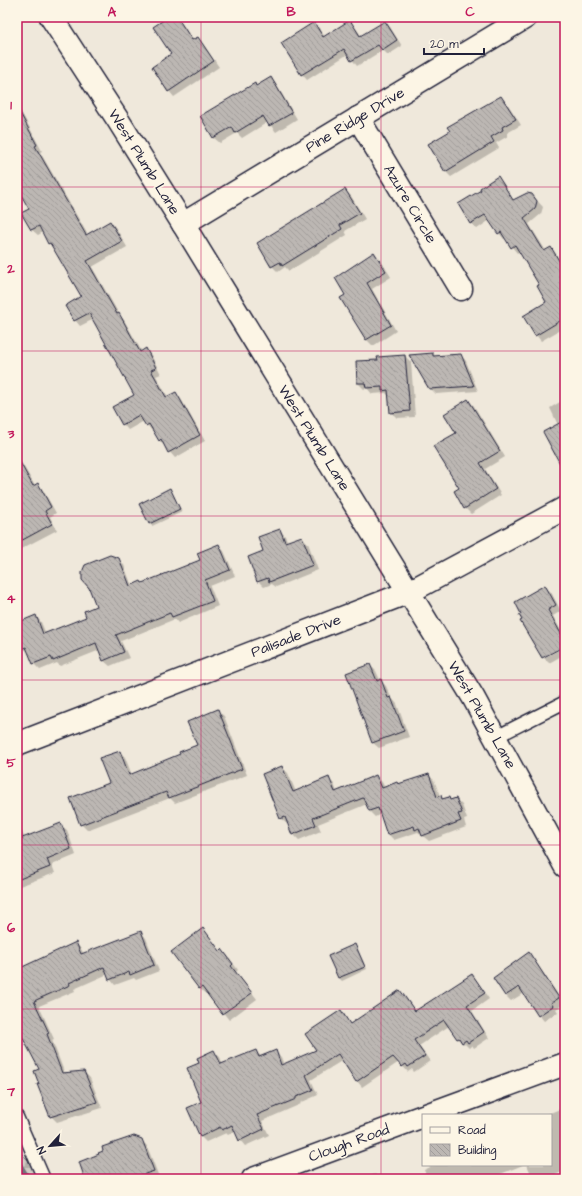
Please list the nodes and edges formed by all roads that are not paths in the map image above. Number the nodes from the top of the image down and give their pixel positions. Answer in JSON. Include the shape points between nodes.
{"nodes":[{"id":1,"x":51,"y":17,"type":"edge"},
{"id":2,"x":526,"y":17,"type":"edge"},
{"id":3,"x":358,"y":118,"type":"junction"},
{"id":4,"x":183,"y":224,"type":"junction"},
{"id":5,"x":461,"y":289,"type":"dead end"},
{"id":6,"x":565,"y":508,"type":"edge"},
{"id":7,"x":409,"y":592,"type":"junction"},
{"id":8,"x":565,"y":702,"type":"edge"},
{"id":9,"x":496,"y":737,"type":"junction"},
{"id":10,"x":18,"y":742,"type":"edge"},
{"id":11,"x":565,"y":866,"type":"edge"},
{"id":12,"x":565,"y":1064,"type":"edge"},
{"id":13,"x":429,"y":1114,"type":"edge"},
{"id":14,"x":422,"y":1116,"type":"edge"},
{"id":15,"x":17,"y":1117,"type":"edge"},
{"id":16,"x":44,"y":1179,"type":"edge"},
{"id":17,"x":253,"y":1179,"type":"edge"}],
"edges":[{"from":1,"to":4,"type":"street","name":"West Plumb Lane"},
{"from":2,"to":3,"type":"street","name":"Pine Ridge Drive"},
{"from":3,"to":4,"type":"street","name":"Pine Ridge Drive"},
{"from":3,"to":5,"type":"street","name":"Azure Circle"},
{"from":4,"to":7,"type":"street","name":"West Plumb Lane"},
{"from":6,"to":7,"type":"street","name":"Palisade Drive"},
{"from":7,"to":9,"type":"street","name":"West Plumb Lane"},
{"from":7,"to":10,"type":"street","name":"Palisade Drive"},
{"from":8,"to":9,"type":"lane"},
{"from":9,"to":11,"type":"street","name":"West Plumb Lane"},
{"from":12,"to":13,"type":"street"},
{"from":14,"to":17,"type":"street","name":"Clough Road"},
{"from":15,"to":16,"type":"lane"}]}
